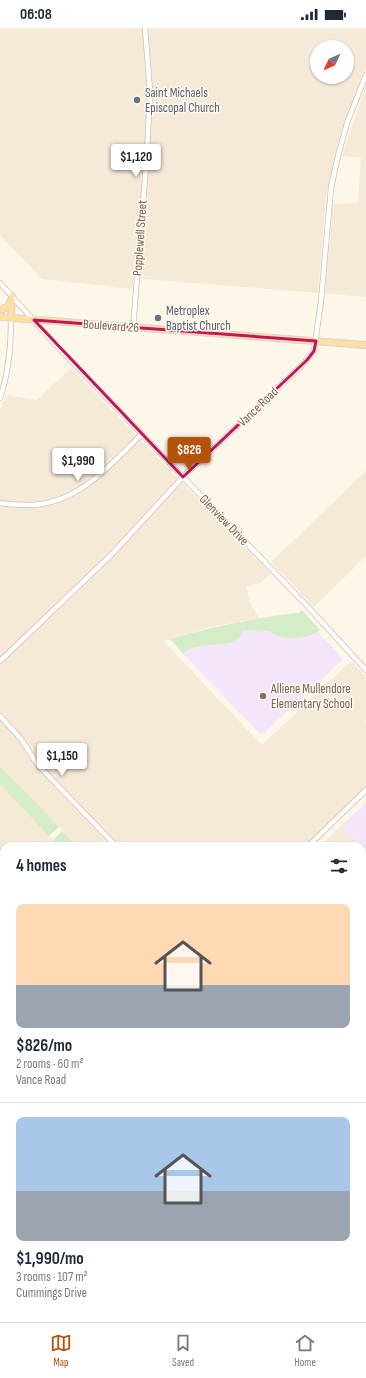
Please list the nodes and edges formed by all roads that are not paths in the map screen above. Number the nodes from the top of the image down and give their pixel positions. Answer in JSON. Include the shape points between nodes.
{"nodes":[{"id":1,"x":145,"y":28,"type":"edge"},
{"id":2,"x":366,"y":75,"type":"edge"},
{"id":3,"x":0,"y":283,"type":"edge"},
{"id":4,"x":12,"y":296,"type":"junction"},
{"id":5,"x":0,"y":311,"type":"edge"},
{"id":6,"x":0,"y":317,"type":"edge"},
{"id":7,"x":11,"y":319,"type":"junction"},
{"id":8,"x":34,"y":320,"type":"junction"},
{"id":9,"x":133,"y":328,"type":"junction"},
{"id":10,"x":316,"y":341,"type":"junction"},
{"id":11,"x":366,"y":345,"type":"edge"},
{"id":12,"x":0,"y":398,"type":"edge"},
{"id":13,"x":142,"y":434,"type":"junction"},
{"id":14,"x":183,"y":477,"type":"junction"},
{"id":15,"x":0,"y":503,"type":"edge"},
{"id":16,"x":0,"y":661,"type":"edge"},
{"id":17,"x":366,"y":670,"type":"edge"},
{"id":18,"x":0,"y":716,"type":"edge"},
{"id":19,"x":366,"y":790,"type":"edge"},
{"id":20,"x":112,"y":842,"type":"edge"},
{"id":21,"x":312,"y":842,"type":"edge"}],
"edges":[{"from":1,"to":9,"type":"street","name":"Popplewell Street","via":[[150,91]]},
{"from":2,"to":10,"type":"street","name":"Vance Road","via":[[348,124],[331,188]]},
{"from":3,"to":4,"type":"street","name":"Glenview Drive"},
{"from":4,"to":5,"type":"main road","via":[[8,306]]},
{"from":4,"to":7,"type":"main road"},
{"from":4,"to":8,"type":"street","name":"Glenview Drive"},
{"from":6,"to":7,"type":"main road","name":"Boulevard 26"},
{"from":7,"to":8,"type":"main road","name":"Boulevard 26"},
{"from":7,"to":12,"type":"street","via":[[11,350]]},
{"from":8,"to":9,"type":"main road","name":"Boulevard 26"},
{"from":8,"to":13,"type":"street","name":"Glenview Drive"},
{"from":9,"to":10,"type":"main road","name":"Boulevard 26"},
{"from":10,"to":11,"type":"main road","name":"Boulevard 26"},
{"from":10,"to":14,"type":"street","name":"Vance Road","via":[[314,352],[307,360]]},
{"from":13,"to":14,"type":"street","name":"Glenview Drive"},
{"from":13,"to":15,"type":"street","via":[[90,483],[72,495],[38,505]]},
{"from":14,"to":16,"type":"street","name":"Vance Road","via":[[112,554]]},
{"from":14,"to":17,"type":"street","name":"Glenview Drive"},
{"from":18,"to":20,"type":"street","via":[[21,739],[37,764]]},
{"from":19,"to":21,"type":"street"}]}
